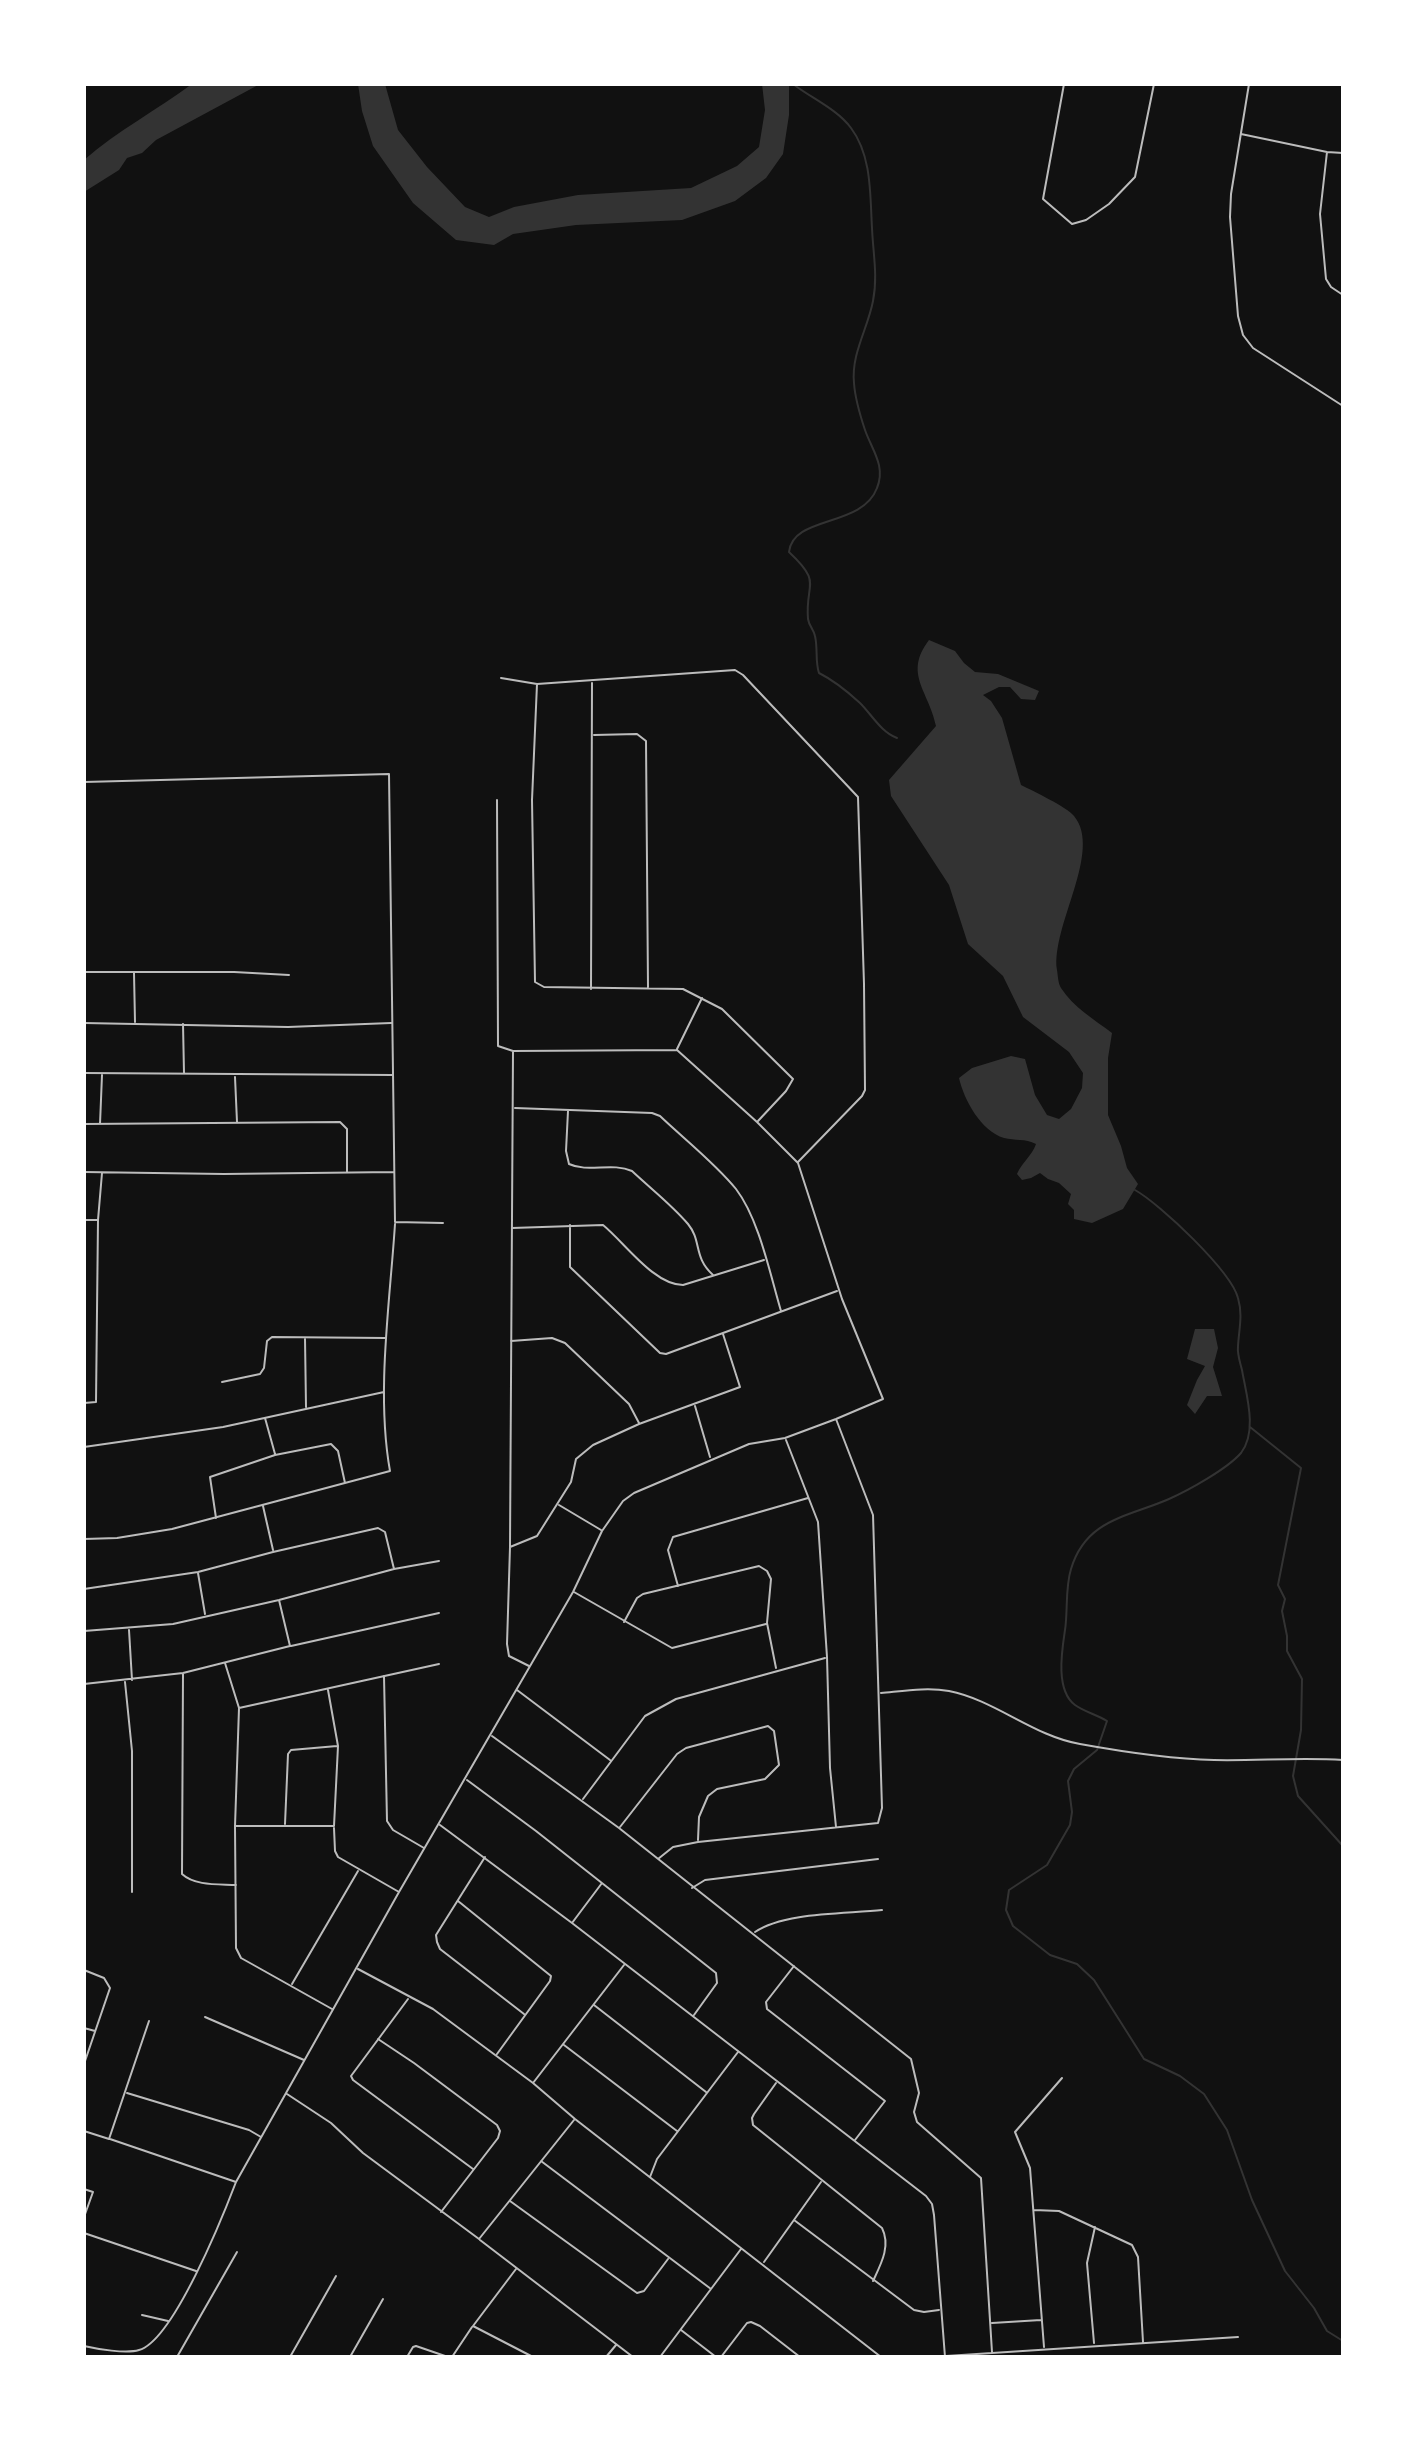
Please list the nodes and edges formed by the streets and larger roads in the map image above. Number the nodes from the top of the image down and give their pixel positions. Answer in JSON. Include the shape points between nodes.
{"nodes":[{"id":1,"x":1064,"y":84,"type":"edge"},
{"id":2,"x":1154,"y":84,"type":"edge"},
{"id":3,"x":1249,"y":84,"type":"edge"},
{"id":4,"x":1240,"y":134,"type":"junction"},
{"id":5,"x":1327,"y":152,"type":"junction"},
{"id":6,"x":1343,"y":153,"type":"edge"},
{"id":7,"x":1343,"y":295,"type":"edge"},
{"id":8,"x":1343,"y":406,"type":"edge"},
{"id":9,"x":501,"y":678,"type":"dead end"},
{"id":10,"x":592,"y":682,"type":"junction"},
{"id":11,"x":537,"y":684,"type":"junction"},
{"id":12,"x":593,"y":735,"type":"junction"},
{"id":13,"x":84,"y":782,"type":"edge"},
{"id":14,"x":497,"y":800,"type":"dead end"},
{"id":15,"x":84,"y":972,"type":"edge"},
{"id":16,"x":134,"y":972,"type":"junction"},
{"id":17,"x":289,"y":975,"type":"dead end"},
{"id":18,"x":648,"y":988,"type":"junction"},
{"id":19,"x":591,"y":990,"type":"junction"},
{"id":20,"x":702,"y":998,"type":"junction"},
{"id":21,"x":84,"y":1023,"type":"edge"},
{"id":22,"x":135,"y":1023,"type":"junction"},
{"id":23,"x":392,"y":1023,"type":"junction"},
{"id":24,"x":183,"y":1024,"type":"junction"},
{"id":25,"x":677,"y":1050,"type":"junction"},
{"id":26,"x":513,"y":1051,"type":"junction"},
{"id":27,"x":84,"y":1073,"type":"edge"},
{"id":28,"x":102,"y":1074,"type":"junction"},
{"id":29,"x":184,"y":1074,"type":"junction"},
{"id":30,"x":235,"y":1075,"type":"junction"},
{"id":31,"x":393,"y":1075,"type":"junction"},
{"id":32,"x":514,"y":1108,"type":"junction"},
{"id":33,"x":568,"y":1110,"type":"junction"},
{"id":34,"x":237,"y":1122,"type":"junction"},
{"id":35,"x":757,"y":1122,"type":"junction"},
{"id":36,"x":84,"y":1124,"type":"edge"},
{"id":37,"x":100,"y":1124,"type":"junction"},
{"id":38,"x":798,"y":1163,"type":"junction"},
{"id":39,"x":84,"y":1172,"type":"edge"},
{"id":40,"x":347,"y":1172,"type":"junction"},
{"id":41,"x":394,"y":1172,"type":"junction"},
{"id":42,"x":102,"y":1173,"type":"junction"},
{"id":43,"x":84,"y":1220,"type":"edge"},
{"id":44,"x":98,"y":1220,"type":"junction"},
{"id":45,"x":395,"y":1222,"type":"junction"},
{"id":46,"x":443,"y":1223,"type":"dead end"},
{"id":47,"x":570,"y":1225,"type":"junction"},
{"id":48,"x":511,"y":1228,"type":"junction"},
{"id":49,"x":765,"y":1259,"type":"junction"},
{"id":50,"x":713,"y":1275,"type":"junction"},
{"id":51,"x":839,"y":1290,"type":"junction"},
{"id":52,"x":781,"y":1311,"type":"junction"},
{"id":53,"x":722,"y":1332,"type":"junction"},
{"id":54,"x":305,"y":1337,"type":"junction"},
{"id":55,"x":387,"y":1338,"type":"junction"},
{"id":56,"x":510,"y":1341,"type":"junction"},
{"id":57,"x":222,"y":1382,"type":"dead end"},
{"id":58,"x":386,"y":1392,"type":"junction"},
{"id":59,"x":84,"y":1403,"type":"edge"},
{"id":60,"x":695,"y":1404,"type":"junction"},
{"id":61,"x":306,"y":1407,"type":"junction"},
{"id":62,"x":265,"y":1417,"type":"junction"},
{"id":63,"x":836,"y":1419,"type":"junction"},
{"id":64,"x":639,"y":1424,"type":"junction"},
{"id":65,"x":785,"y":1438,"type":"junction"},
{"id":66,"x":84,"y":1447,"type":"edge"},
{"id":67,"x":275,"y":1455,"type":"junction"},
{"id":68,"x":710,"y":1459,"type":"junction"},
{"id":69,"x":345,"y":1484,"type":"junction"},
{"id":70,"x":809,"y":1498,"type":"junction"},
{"id":71,"x":263,"y":1504,"type":"junction"},
{"id":72,"x":558,"y":1504,"type":"junction"},
{"id":73,"x":216,"y":1519,"type":"junction"},
{"id":74,"x":602,"y":1531,"type":"junction"},
{"id":75,"x":84,"y":1539,"type":"edge"},
{"id":76,"x":510,"y":1547,"type":"junction"},
{"id":77,"x":273,"y":1552,"type":"junction"},
{"id":78,"x":439,"y":1561,"type":"dead end"},
{"id":79,"x":394,"y":1569,"type":"junction"},
{"id":80,"x":198,"y":1572,"type":"junction"},
{"id":81,"x":678,"y":1586,"type":"junction"},
{"id":82,"x":84,"y":1589,"type":"edge"},
{"id":83,"x":573,"y":1592,"type":"junction"},
{"id":84,"x":279,"y":1600,"type":"junction"},
{"id":85,"x":439,"y":1613,"type":"dead end"},
{"id":86,"x":205,"y":1616,"type":"junction"},
{"id":87,"x":624,"y":1622,"type":"junction"},
{"id":88,"x":767,"y":1623,"type":"junction"},
{"id":89,"x":129,"y":1629,"type":"junction"},
{"id":90,"x":84,"y":1631,"type":"edge"},
{"id":91,"x":290,"y":1646,"type":"junction"},
{"id":92,"x":827,"y":1657,"type":"junction"},
{"id":93,"x":225,"y":1663,"type":"junction"},
{"id":94,"x":439,"y":1664,"type":"dead end"},
{"id":95,"x":530,"y":1667,"type":"junction"},
{"id":96,"x":777,"y":1670,"type":"junction"},
{"id":97,"x":183,"y":1673,"type":"junction"},
{"id":98,"x":384,"y":1676,"type":"junction"},
{"id":99,"x":132,"y":1680,"type":"junction"},
{"id":100,"x":125,"y":1681,"type":"junction"},
{"id":101,"x":84,"y":1684,"type":"edge"},
{"id":102,"x":328,"y":1690,"type":"junction"},
{"id":103,"x":517,"y":1690,"type":"junction"},
{"id":104,"x":880,"y":1693,"type":"junction"},
{"id":105,"x":239,"y":1708,"type":"junction"},
{"id":106,"x":491,"y":1735,"type":"junction"},
{"id":107,"x":338,"y":1746,"type":"junction"},
{"id":108,"x":1343,"y":1760,"type":"edge"},
{"id":109,"x":610,"y":1761,"type":"junction"},
{"id":110,"x":466,"y":1779,"type":"junction"},
{"id":111,"x":582,"y":1800,"type":"junction"},
{"id":112,"x":84,"y":1802,"type":"edge"},
{"id":113,"x":85,"y":1819,"type":"edge"},
{"id":114,"x":285,"y":1824,"type":"junction"},
{"id":115,"x":440,"y":1825,"type":"junction"},
{"id":116,"x":235,"y":1826,"type":"junction"},
{"id":117,"x":334,"y":1826,"type":"junction"},
{"id":118,"x":619,"y":1828,"type":"junction"},
{"id":119,"x":836,"y":1828,"type":"junction"},
{"id":120,"x":698,"y":1842,"type":"junction"},
{"id":121,"x":425,"y":1849,"type":"junction"},
{"id":122,"x":485,"y":1857,"type":"junction"},
{"id":123,"x":878,"y":1859,"type":"dead end"},
{"id":124,"x":657,"y":1860,"type":"junction"},
{"id":125,"x":358,"y":1871,"type":"junction"},
{"id":126,"x":603,"y":1882,"type":"junction"},
{"id":127,"x":236,"y":1885,"type":"junction"},
{"id":128,"x":692,"y":1888,"type":"junction"},
{"id":129,"x":132,"y":1892,"type":"dead end"},
{"id":130,"x":399,"y":1892,"type":"junction"},
{"id":131,"x":458,"y":1901,"type":"junction"},
{"id":132,"x":882,"y":1910,"type":"dead end"},
{"id":133,"x":572,"y":1923,"type":"junction"},
{"id":134,"x":754,"y":1933,"type":"junction"},
{"id":135,"x":625,"y":1965,"type":"junction"},
{"id":136,"x":794,"y":1965,"type":"junction"},
{"id":137,"x":357,"y":1968,"type":"junction"},
{"id":138,"x":84,"y":1970,"type":"edge"},
{"id":139,"x":291,"y":1985,"type":"junction"},
{"id":140,"x":409,"y":1997,"type":"junction"},
{"id":141,"x":593,"y":2004,"type":"junction"},
{"id":142,"x":333,"y":2010,"type":"junction"},
{"id":143,"x":525,"y":2015,"type":"junction"},
{"id":144,"x":693,"y":2016,"type":"junction"},
{"id":145,"x":205,"y":2017,"type":"dead end"},
{"id":146,"x":149,"y":2021,"type":"dead end"},
{"id":147,"x":84,"y":2028,"type":"edge"},
{"id":148,"x":96,"y":2032,"type":"junction"},
{"id":149,"x":378,"y":2039,"type":"junction"},
{"id":150,"x":563,"y":2045,"type":"junction"},
{"id":151,"x":738,"y":2051,"type":"junction"},
{"id":152,"x":496,"y":2056,"type":"junction"},
{"id":153,"x":306,"y":2060,"type":"junction"},
{"id":154,"x":84,"y":2064,"type":"edge"},
{"id":155,"x":1062,"y":2078,"type":"dead end"},
{"id":156,"x":777,"y":2082,"type":"junction"},
{"id":157,"x":533,"y":2083,"type":"junction"},
{"id":158,"x":126,"y":2093,"type":"junction"},
{"id":159,"x":707,"y":2093,"type":"junction"},
{"id":160,"x":287,"y":2094,"type":"junction"},
{"id":161,"x":575,"y":2119,"type":"junction"},
{"id":162,"x":84,"y":2131,"type":"edge"},
{"id":163,"x":678,"y":2131,"type":"junction"},
{"id":164,"x":261,"y":2138,"type":"junction"},
{"id":165,"x":109,"y":2139,"type":"junction"},
{"id":166,"x":854,"y":2141,"type":"junction"},
{"id":167,"x":541,"y":2161,"type":"junction"},
{"id":168,"x":474,"y":2170,"type":"junction"},
{"id":169,"x":650,"y":2178,"type":"junction"},
{"id":170,"x":821,"y":2181,"type":"junction"},
{"id":171,"x":236,"y":2182,"type":"junction"},
{"id":172,"x":84,"y":2189,"type":"edge"},
{"id":173,"x":510,"y":2200,"type":"junction"},
{"id":174,"x":1034,"y":2210,"type":"junction"},
{"id":175,"x":441,"y":2212,"type":"junction"},
{"id":176,"x":84,"y":2217,"type":"edge"},
{"id":177,"x":794,"y":2220,"type":"junction"},
{"id":178,"x":1095,"y":2226,"type":"junction"},
{"id":179,"x":84,"y":2233,"type":"edge"},
{"id":180,"x":479,"y":2239,"type":"junction"},
{"id":181,"x":742,"y":2248,"type":"junction"},
{"id":182,"x":237,"y":2252,"type":"dead end"},
{"id":183,"x":669,"y":2258,"type":"junction"},
{"id":184,"x":763,"y":2264,"type":"junction"},
{"id":185,"x":516,"y":2268,"type":"junction"},
{"id":186,"x":198,"y":2271,"type":"junction"},
{"id":187,"x":336,"y":2276,"type":"dead end"},
{"id":188,"x":873,"y":2281,"type":"junction"},
{"id":189,"x":711,"y":2289,"type":"junction"},
{"id":190,"x":383,"y":2299,"type":"dead end"},
{"id":191,"x":940,"y":2310,"type":"junction"},
{"id":192,"x":142,"y":2315,"type":"dead end"},
{"id":193,"x":1042,"y":2319,"type":"junction"},
{"id":194,"x":169,"y":2321,"type":"junction"},
{"id":195,"x":991,"y":2323,"type":"junction"},
{"id":196,"x":473,"y":2326,"type":"junction"},
{"id":197,"x":680,"y":2329,"type":"junction"},
{"id":198,"x":1238,"y":2337,"type":"dead end"},
{"id":199,"x":1143,"y":2343,"type":"junction"},
{"id":200,"x":616,"y":2344,"type":"junction"},
{"id":201,"x":1094,"y":2345,"type":"junction"},
{"id":202,"x":84,"y":2346,"type":"edge"},
{"id":203,"x":1044,"y":2348,"type":"junction"},
{"id":204,"x":98,"y":2349,"type":"junction"},
{"id":205,"x":992,"y":2352,"type":"junction"},
{"id":206,"x":945,"y":2356,"type":"edge"},
{"id":207,"x":96,"y":2357,"type":"edge"},
{"id":208,"x":177,"y":2357,"type":"edge"},
{"id":209,"x":290,"y":2357,"type":"edge"},
{"id":210,"x":350,"y":2357,"type":"edge"},
{"id":211,"x":407,"y":2357,"type":"edge"},
{"id":212,"x":450,"y":2357,"type":"edge"},
{"id":213,"x":533,"y":2357,"type":"edge"},
{"id":214,"x":606,"y":2357,"type":"edge"},
{"id":215,"x":633,"y":2357,"type":"edge"},
{"id":216,"x":660,"y":2357,"type":"edge"},
{"id":217,"x":716,"y":2357,"type":"edge"},
{"id":218,"x":721,"y":2357,"type":"edge"},
{"id":219,"x":800,"y":2357,"type":"edge"},
{"id":220,"x":881,"y":2357,"type":"edge"}],
"edges":[{"from":1,"to":2,"type":"street","via":[[1043,199],[1072,224],[1109,204],[1135,177]]},
{"from":3,"to":4,"type":"street"},
{"from":4,"to":5,"type":"street"},
{"from":4,"to":8,"type":"street","via":[[1230,217],[1243,335],[1253,348]]},
{"from":5,"to":6,"type":"street"},
{"from":5,"to":7,"type":"street","via":[[1320,214],[1326,279]]},
{"from":9,"to":11,"type":"street"},
{"from":10,"to":11,"type":"street"},
{"from":10,"to":12,"type":"street"},
{"from":10,"to":38,"type":"street","via":[[739,672],[858,797],[865,1090]]},
{"from":11,"to":19,"type":"street","via":[[532,800],[535,982]]},
{"from":12,"to":18,"type":"street","via":[[637,734],[646,741]]},
{"from":12,"to":19,"type":"street"},
{"from":13,"to":23,"type":"street","via":[[389,774]]},
{"from":14,"to":26,"type":"street","via":[[498,1046]]},
{"from":15,"to":16,"type":"street"},
{"from":16,"to":17,"type":"street"},
{"from":16,"to":22,"type":"street"},
{"from":18,"to":19,"type":"street"},
{"from":18,"to":20,"type":"street","via":[[683,989]]},
{"from":20,"to":25,"type":"street"},
{"from":20,"to":35,"type":"street","via":[[722,1009],[793,1079]]},
{"from":21,"to":22,"type":"street"},
{"from":22,"to":24,"type":"street"},
{"from":23,"to":24,"type":"street"},
{"from":23,"to":31,"type":"street"},
{"from":24,"to":29,"type":"street"},
{"from":25,"to":26,"type":"street"},
{"from":25,"to":35,"type":"street"},
{"from":26,"to":32,"type":"street"},
{"from":27,"to":28,"type":"street"},
{"from":28,"to":29,"type":"street"},
{"from":28,"to":37,"type":"street"},
{"from":29,"to":30,"type":"street"},
{"from":30,"to":31,"type":"street"},
{"from":30,"to":34,"type":"street"},
{"from":31,"to":41,"type":"street"},
{"from":32,"to":33,"type":"street"},
{"from":32,"to":48,"type":"street"},
{"from":33,"to":49,"type":"street","via":[[660,1116],[737,1190]]},
{"from":33,"to":50,"type":"street","via":[[569,1164],[632,1171],[688,1224],[702,1264]]},
{"from":34,"to":37,"type":"street"},
{"from":34,"to":40,"type":"street","via":[[340,1122],[347,1129]]},
{"from":35,"to":38,"type":"street"},
{"from":36,"to":37,"type":"street"},
{"from":38,"to":51,"type":"street"},
{"from":39,"to":42,"type":"street"},
{"from":40,"to":41,"type":"street"},
{"from":40,"to":42,"type":"street"},
{"from":41,"to":45,"type":"street"},
{"from":42,"to":44,"type":"street"},
{"from":43,"to":44,"type":"street"},
{"from":44,"to":59,"type":"street","via":[[96,1402]]},
{"from":45,"to":46,"type":"street"},
{"from":45,"to":55,"type":"street"},
{"from":47,"to":48,"type":"street"},
{"from":47,"to":50,"type":"street","via":[[603,1225],[667,1283],[683,1285]]},
{"from":47,"to":53,"type":"street","via":[[570,1267],[660,1353]]},
{"from":48,"to":56,"type":"street"},
{"from":49,"to":50,"type":"street"},
{"from":49,"to":52,"type":"street"},
{"from":51,"to":52,"type":"street"},
{"from":51,"to":63,"type":"street","via":[[883,1399]]},
{"from":52,"to":53,"type":"street"},
{"from":53,"to":60,"type":"street","via":[[740,1387]]},
{"from":54,"to":55,"type":"street"},
{"from":54,"to":57,"type":"street","via":[[269,1339],[260,1374]]},
{"from":54,"to":61,"type":"street"},
{"from":55,"to":58,"type":"street"},
{"from":56,"to":64,"type":"street","via":[[552,1338],[565,1343],[629,1404]]},
{"from":56,"to":76,"type":"street"},
{"from":58,"to":61,"type":"street"},
{"from":58,"to":69,"type":"street","via":[[390,1471]]},
{"from":60,"to":64,"type":"street"},
{"from":60,"to":68,"type":"street"},
{"from":61,"to":62,"type":"street"},
{"from":62,"to":66,"type":"street"},
{"from":62,"to":67,"type":"street"},
{"from":63,"to":65,"type":"street"},
{"from":63,"to":104,"type":"street","via":[[873,1515]]},
{"from":64,"to":72,"type":"street","via":[[578,1457]]},
{"from":65,"to":68,"type":"street","via":[[754,1442]]},
{"from":65,"to":70,"type":"street"},
{"from":67,"to":69,"type":"street","via":[[331,1444],[338,1451]]},
{"from":67,"to":73,"type":"street","via":[[210,1477]]},
{"from":68,"to":74,"type":"street","via":[[629,1496]]},
{"from":69,"to":71,"type":"street"},
{"from":70,"to":81,"type":"street","via":[[673,1537],[668,1550]]},
{"from":70,"to":92,"type":"street","via":[[818,1522]]},
{"from":71,"to":73,"type":"street"},
{"from":71,"to":77,"type":"street"},
{"from":72,"to":74,"type":"street"},
{"from":72,"to":76,"type":"street","via":[[537,1536]]},
{"from":73,"to":75,"type":"street"},
{"from":74,"to":83,"type":"street"},
{"from":76,"to":95,"type":"street","via":[[509,1656]]},
{"from":77,"to":79,"type":"street","via":[[378,1528],[385,1532]]},
{"from":77,"to":80,"type":"street"},
{"from":78,"to":79,"type":"street"},
{"from":79,"to":84,"type":"street"},
{"from":80,"to":82,"type":"street"},
{"from":80,"to":86,"type":"street"},
{"from":81,"to":87,"type":"street","via":[[640,1595]]},
{"from":81,"to":88,"type":"street","via":[[759,1566],[771,1579]]},
{"from":83,"to":87,"type":"street"},
{"from":83,"to":95,"type":"street"},
{"from":84,"to":86,"type":"street"},
{"from":84,"to":91,"type":"street"},
{"from":85,"to":91,"type":"street"},
{"from":86,"to":89,"type":"street"},
{"from":87,"to":88,"type":"street","via":[[677,1648]]},
{"from":88,"to":96,"type":"street"},
{"from":89,"to":90,"type":"street"},
{"from":89,"to":99,"type":"street"},
{"from":91,"to":93,"type":"street"},
{"from":92,"to":96,"type":"street"},
{"from":92,"to":119,"type":"street"},
{"from":93,"to":97,"type":"street"},
{"from":93,"to":105,"type":"street"},
{"from":94,"to":98,"type":"street"},
{"from":95,"to":103,"type":"street"},
{"from":96,"to":109,"type":"street","via":[[670,1702],[641,1719]]},
{"from":97,"to":99,"type":"street"},
{"from":97,"to":127,"type":"street","via":[[182,1874],[204,1883]]},
{"from":98,"to":102,"type":"street"},
{"from":98,"to":121,"type":"street","via":[[387,1821]]},
{"from":99,"to":100,"type":"street"},
{"from":100,"to":101,"type":"street"},
{"from":100,"to":129,"type":"street","via":[[132,1751]]},
{"from":102,"to":105,"type":"street"},
{"from":102,"to":107,"type":"street"},
{"from":103,"to":106,"type":"street"},
{"from":103,"to":109,"type":"street"},
{"from":104,"to":108,"type":"street","via":[[951,1692],[1075,1743],[1119,1751],[1213,1760]]},
{"from":104,"to":119,"type":"street","via":[[878,1823]]},
{"from":105,"to":116,"type":"street"},
{"from":106,"to":110,"type":"street"},
{"from":106,"to":111,"type":"street"},
{"from":107,"to":114,"type":"street","via":[[288,1754]]},
{"from":107,"to":117,"type":"street"},
{"from":109,"to":111,"type":"street"},
{"from":110,"to":115,"type":"street"},
{"from":110,"to":126,"type":"street"},
{"from":111,"to":118,"type":"street"},
{"from":112,"to":113,"type":"street"},
{"from":114,"to":116,"type":"street"},
{"from":114,"to":117,"type":"street"},
{"from":115,"to":121,"type":"street"},
{"from":115,"to":122,"type":"street"},
{"from":116,"to":127,"type":"street"},
{"from":117,"to":125,"type":"street","via":[[335,1851]]},
{"from":118,"to":120,"type":"street","via":[[677,1754],[768,1726],[774,1731],[779,1765],[765,1779],[717,1789],[708,1796],[699,1817]]},
{"from":118,"to":124,"type":"street"},
{"from":119,"to":120,"type":"street"},
{"from":120,"to":124,"type":"street","via":[[673,1847]]},
{"from":121,"to":130,"type":"street"},
{"from":122,"to":131,"type":"street"},
{"from":122,"to":133,"type":"street"},
{"from":123,"to":128,"type":"street","via":[[705,1880]]},
{"from":124,"to":128,"type":"street"},
{"from":125,"to":130,"type":"street"},
{"from":125,"to":139,"type":"street"},
{"from":126,"to":133,"type":"street"},
{"from":126,"to":144,"type":"street","via":[[716,1973],[717,1983]]},
{"from":127,"to":139,"type":"street","via":[[238,1952]]},
{"from":128,"to":134,"type":"street"},
{"from":130,"to":137,"type":"street"},
{"from":131,"to":143,"type":"street","via":[[436,1935],[440,1949]]},
{"from":131,"to":143,"type":"street","via":[[549,1972],[550,1981]]},
{"from":132,"to":134,"type":"street","via":[[791,1918],[768,1923]]},
{"from":133,"to":135,"type":"street"},
{"from":134,"to":136,"type":"street"},
{"from":135,"to":141,"type":"street"},
{"from":135,"to":144,"type":"street"},
{"from":136,"to":166,"type":"street","via":[[766,2002],[767,2009],[885,2101]]},
{"from":136,"to":195,"type":"street","via":[[911,2059],[919,2093],[917,2122],[981,2178]]},
{"from":137,"to":140,"type":"street"},
{"from":137,"to":142,"type":"street"},
{"from":138,"to":148,"type":"street","via":[[104,1978],[110,1988]]},
{"from":139,"to":142,"type":"street"},
{"from":140,"to":149,"type":"street"},
{"from":140,"to":152,"type":"street"},
{"from":141,"to":150,"type":"street"},
{"from":141,"to":159,"type":"street"},
{"from":142,"to":153,"type":"street"},
{"from":143,"to":152,"type":"street"},
{"from":144,"to":151,"type":"street"},
{"from":145,"to":153,"type":"street"},
{"from":146,"to":158,"type":"street"},
{"from":147,"to":148,"type":"street"},
{"from":148,"to":154,"type":"street"},
{"from":149,"to":168,"type":"street","via":[[497,2125],[498,2138]]},
{"from":149,"to":168,"type":"street","via":[[353,2072],[353,2080]]},
{"from":150,"to":157,"type":"street"},
{"from":150,"to":163,"type":"street"},
{"from":151,"to":156,"type":"street"},
{"from":151,"to":159,"type":"street"},
{"from":152,"to":157,"type":"street"},
{"from":153,"to":160,"type":"street"},
{"from":155,"to":174,"type":"street","via":[[1015,2132],[1030,2168]]},
{"from":156,"to":166,"type":"street"},
{"from":156,"to":170,"type":"street","via":[[754,2114],[753,2125]]},
{"from":157,"to":161,"type":"street"},
{"from":158,"to":164,"type":"street"},
{"from":158,"to":165,"type":"street"},
{"from":159,"to":163,"type":"street"},
{"from":160,"to":164,"type":"street"},
{"from":160,"to":175,"type":"street"},
{"from":161,"to":167,"type":"street"},
{"from":161,"to":169,"type":"street"},
{"from":162,"to":165,"type":"street"},
{"from":163,"to":169,"type":"street"},
{"from":164,"to":171,"type":"street"},
{"from":165,"to":171,"type":"street"},
{"from":166,"to":191,"type":"street","via":[[932,2204]]},
{"from":167,"to":173,"type":"street"},
{"from":167,"to":183,"type":"street"},
{"from":168,"to":175,"type":"street"},
{"from":169,"to":181,"type":"street"},
{"from":170,"to":177,"type":"street"},
{"from":170,"to":188,"type":"street","via":[[885,2234],[885,2254]]},
{"from":171,"to":186,"type":"street"},
{"from":172,"to":176,"type":"street","via":[[93,2192]]},
{"from":173,"to":180,"type":"street"},
{"from":173,"to":183,"type":"street","via":[[637,2293]]},
{"from":174,"to":178,"type":"street","via":[[1059,2211]]},
{"from":174,"to":193,"type":"street"},
{"from":175,"to":180,"type":"street"},
{"from":177,"to":184,"type":"street"},
{"from":177,"to":188,"type":"street"},
{"from":178,"to":199,"type":"street","via":[[1136,2250]]},
{"from":178,"to":201,"type":"street","via":[[1087,2263]]},
{"from":179,"to":186,"type":"street"},
{"from":180,"to":185,"type":"street"},
{"from":181,"to":184,"type":"street"},
{"from":181,"to":189,"type":"street"},
{"from":182,"to":208,"type":"street"},
{"from":183,"to":189,"type":"street"},
{"from":184,"to":220,"type":"street"},
{"from":185,"to":196,"type":"street"},
{"from":185,"to":200,"type":"street"},
{"from":186,"to":194,"type":"street"},
{"from":187,"to":209,"type":"street"},
{"from":188,"to":191,"type":"street","via":[[917,2311]]},
{"from":189,"to":197,"type":"street"},
{"from":190,"to":210,"type":"street"},
{"from":191,"to":206,"type":"street"},
{"from":192,"to":194,"type":"street"},
{"from":193,"to":195,"type":"street"},
{"from":193,"to":203,"type":"street"},
{"from":194,"to":204,"type":"street","via":[[138,2351]]},
{"from":195,"to":205,"type":"street"},
{"from":196,"to":212,"type":"street"},
{"from":196,"to":213,"type":"street"},
{"from":197,"to":216,"type":"street"},
{"from":197,"to":217,"type":"street"},
{"from":198,"to":199,"type":"street"},
{"from":199,"to":201,"type":"street"},
{"from":200,"to":214,"type":"street"},
{"from":200,"to":215,"type":"street"},
{"from":201,"to":203,"type":"street"},
{"from":202,"to":204,"type":"street"},
{"from":203,"to":205,"type":"street"},
{"from":204,"to":207,"type":"street"},
{"from":205,"to":206,"type":"street"},
{"from":211,"to":212,"type":"street","via":[[416,2346]]},
{"from":218,"to":219,"type":"street","via":[[751,2322]]}]}
